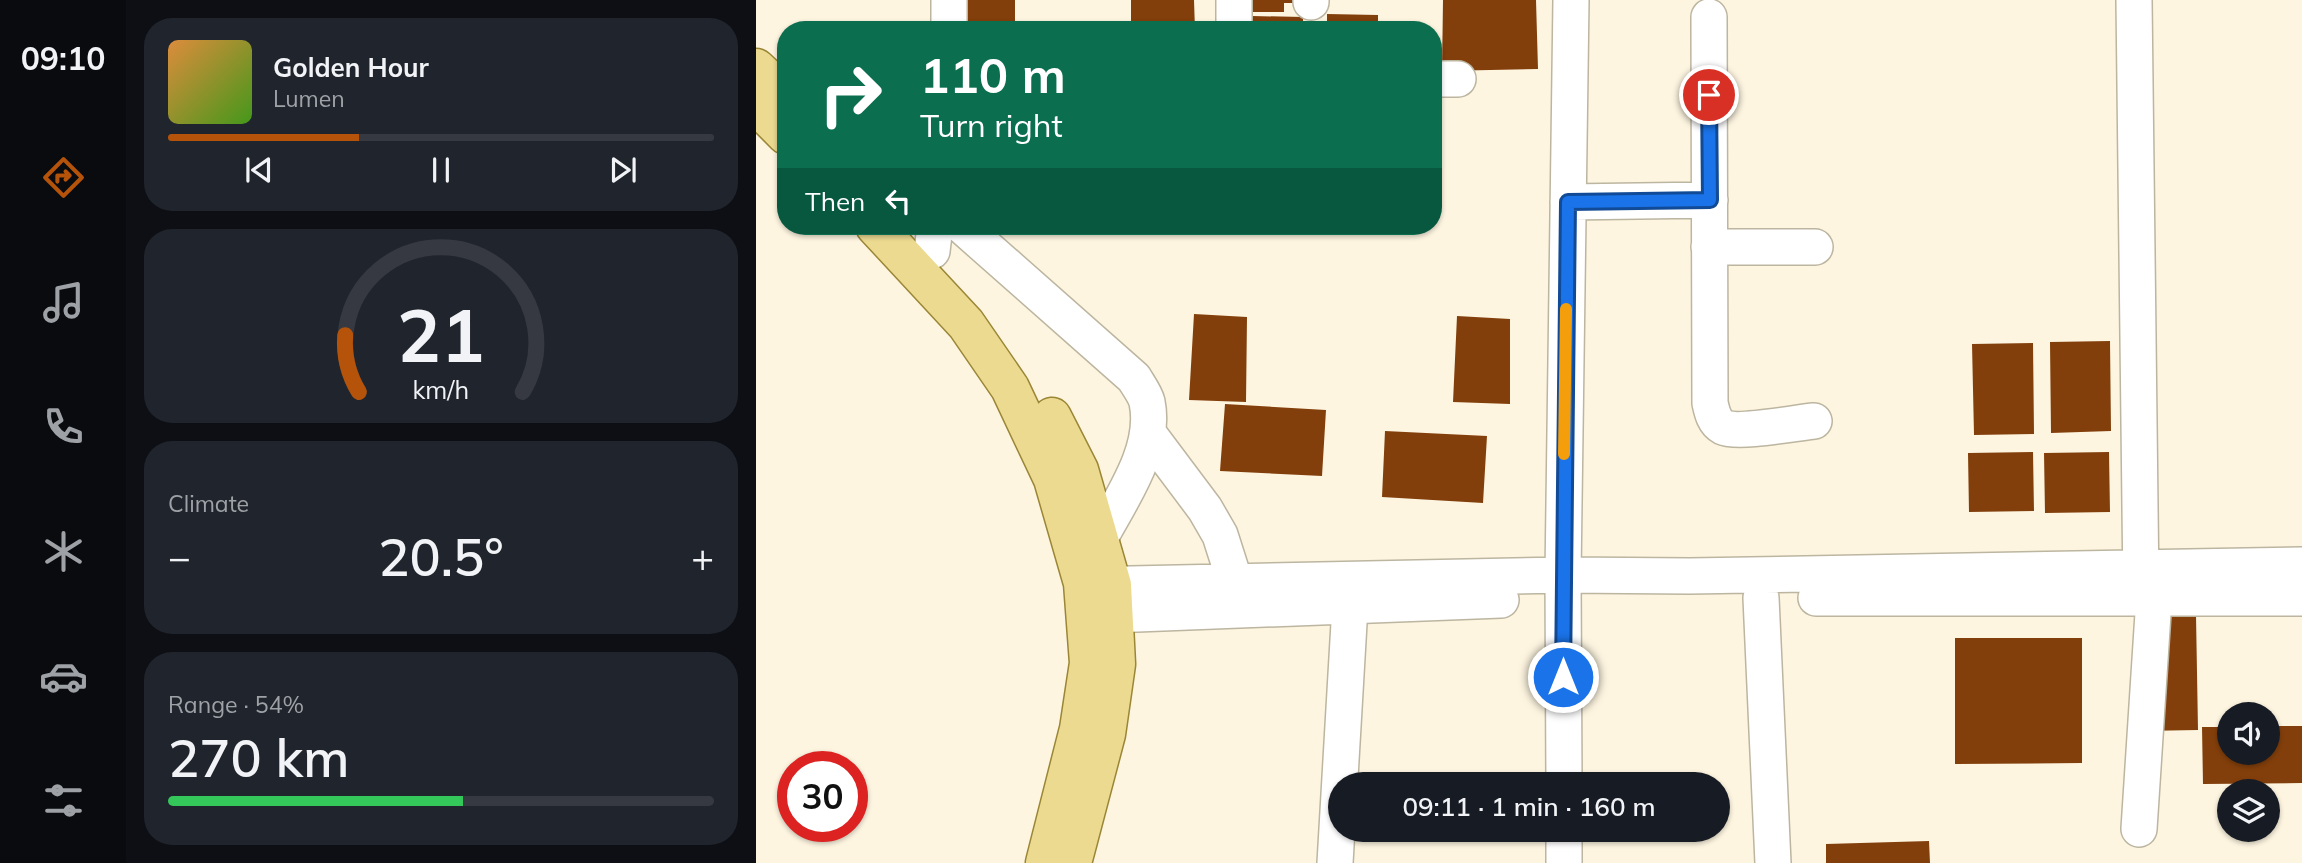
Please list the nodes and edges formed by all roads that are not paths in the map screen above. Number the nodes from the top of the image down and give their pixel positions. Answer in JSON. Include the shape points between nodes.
{"nodes":[{"id":1,"x":949,"y":0,"type":"edge"},
{"id":2,"x":1234,"y":0,"type":"edge"},
{"id":3,"x":1571,"y":0,"type":"edge"},
{"id":4,"x":2134,"y":0,"type":"edge"},
{"id":5,"x":1709,"y":17,"type":"dead end"},
{"id":6,"x":949,"y":21,"type":"edge"},
{"id":7,"x":1234,"y":21,"type":"edge"},
{"id":8,"x":756,"y":68,"type":"edge"},
{"id":9,"x":777,"y":88,"type":"edge"},
{"id":10,"x":756,"y":105,"type":"edge"},
{"id":11,"x":777,"y":126,"type":"edge"},
{"id":12,"x":1710,"y":200,"type":"junction"},
{"id":13,"x":1568,"y":202,"type":"junction"},
{"id":14,"x":883,"y":235,"type":"edge"},
{"id":15,"x":926,"y":235,"type":"edge"},
{"id":16,"x":972,"y":235,"type":"edge"},
{"id":17,"x":1709,"y":247,"type":"junction"},
{"id":18,"x":1815,"y":247,"type":"dead end"},
{"id":19,"x":1814,"y":421,"type":"dead end"},
{"id":20,"x":1148,"y":433,"type":"junction"},
{"id":21,"x":1099,"y":540,"type":"junction"},
{"id":22,"x":2302,"y":565,"type":"edge"},
{"id":23,"x":1235,"y":582,"type":"junction"},
{"id":24,"x":1563,"y":586,"type":"junction"},
{"id":25,"x":2145,"y":589,"type":"junction"},
{"id":26,"x":1761,"y":597,"type":"junction"},
{"id":27,"x":2302,"y":598,"type":"edge"},
{"id":28,"x":1098,"y":600,"type":"junction"},
{"id":29,"x":1350,"y":606,"type":"junction"},
{"id":30,"x":1564,"y":772,"type":"edge"},
{"id":31,"x":2139,"y":829,"type":"dead end"},
{"id":32,"x":1564,"y":842,"type":"edge"},
{"id":33,"x":1045,"y":863,"type":"edge"},
{"id":34,"x":1072,"y":863,"type":"edge"},
{"id":35,"x":1335,"y":863,"type":"edge"},
{"id":36,"x":1564,"y":863,"type":"edge"},
{"id":37,"x":1773,"y":863,"type":"edge"}],
"edges":[{"from":1,"to":6,"type":"street"},
{"from":2,"to":7,"type":"street"},
{"from":3,"to":13,"type":"street"},
{"from":4,"to":25,"type":"street"},
{"from":5,"to":12,"type":"street"},
{"from":8,"to":9,"type":"main road"},
{"from":10,"to":11,"type":"main road"},
{"from":12,"to":13,"type":"street"},
{"from":12,"to":17,"type":"street"},
{"from":13,"to":24,"type":"street"},
{"from":14,"to":28,"type":"main road","via":[[966,324],[1010,387],[1053,479]]},
{"from":15,"to":21,"type":"main road","via":[[1031,377],[1079,470]]},
{"from":16,"to":20,"type":"street","via":[[1134,377],[1147,401]]},
{"from":17,"to":18,"type":"street"},
{"from":17,"to":19,"type":"street","via":[[1713,417],[1722,427],[1736,429]]},
{"from":20,"to":21,"type":"street","via":[[1140,464]]},
{"from":20,"to":23,"type":"street","via":[[1205,509],[1220,535]]},
{"from":21,"to":28,"type":"main road"},
{"from":22,"to":25,"type":"street"},
{"from":23,"to":24,"type":"street"},
{"from":23,"to":28,"type":"street"},
{"from":24,"to":25,"type":"street","via":[[1690,576]]},
{"from":24,"to":26,"type":"street"},
{"from":24,"to":29,"type":"street"},
{"from":24,"to":30,"type":"street"},
{"from":25,"to":26,"type":"street"},
{"from":25,"to":27,"type":"street"},
{"from":25,"to":31,"type":"street"},
{"from":26,"to":37,"type":"street"},
{"from":28,"to":29,"type":"street"},
{"from":28,"to":33,"type":"main road","via":[[1079,729]]},
{"from":28,"to":34,"type":"main road","via":[[1116,664],[1106,734]]},
{"from":29,"to":35,"type":"street"},
{"from":32,"to":36,"type":"street"}]}
